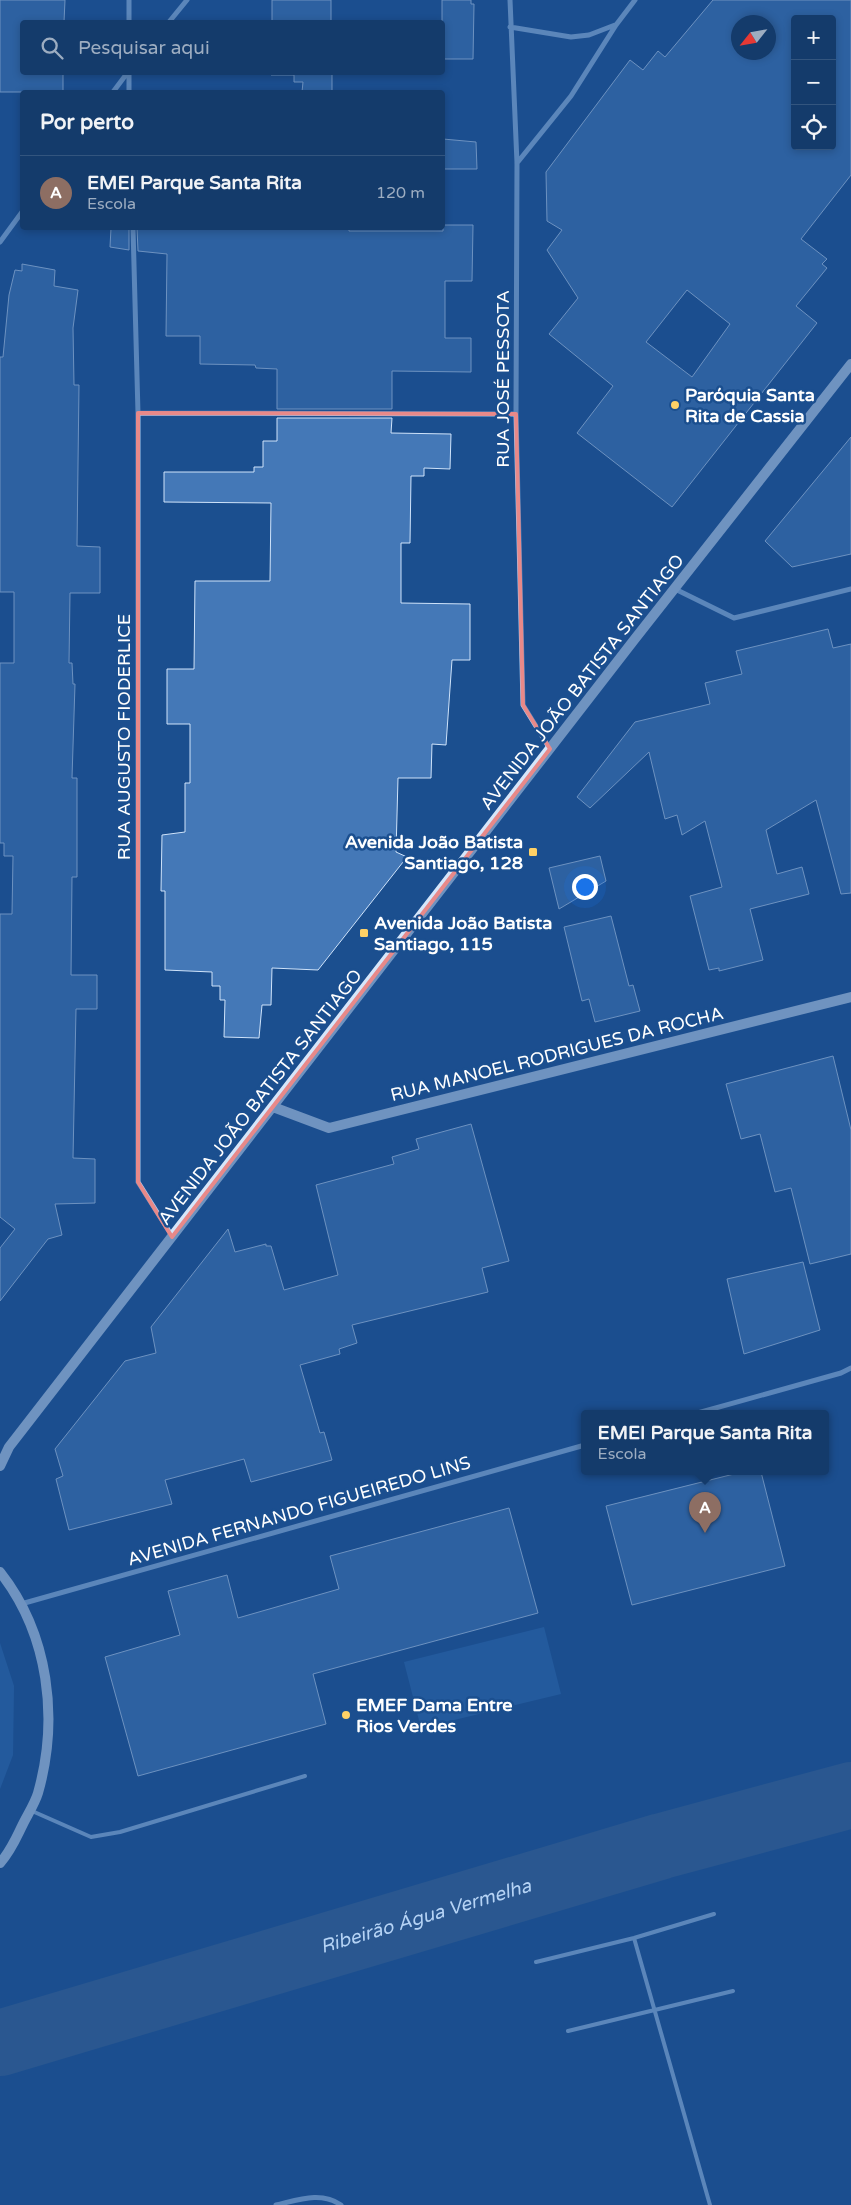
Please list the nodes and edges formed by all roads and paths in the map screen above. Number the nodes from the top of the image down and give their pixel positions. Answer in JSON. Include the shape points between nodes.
{"nodes":[{"id":1,"x":129,"y":0,"type":"edge"},
{"id":2,"x":187,"y":0,"type":"edge"},
{"id":3,"x":510,"y":0,"type":"edge"},
{"id":4,"x":634,"y":0,"type":"edge"},
{"id":5,"x":129,"y":20,"type":"edge"},
{"id":6,"x":171,"y":20,"type":"edge"},
{"id":7,"x":616,"y":25,"type":"junction"},
{"id":8,"x":510,"y":27,"type":"junction"},
{"id":9,"x":126,"y":75,"type":"edge"},
{"id":10,"x":128,"y":75,"type":"edge"},
{"id":11,"x":114,"y":90,"type":"edge"},
{"id":12,"x":129,"y":90,"type":"edge"},
{"id":13,"x":517,"y":163,"type":"junction"},
{"id":14,"x":20,"y":215,"type":"edge"},
{"id":15,"x":133,"y":230,"type":"edge"},
{"id":16,"x":0,"y":242,"type":"edge"},
{"id":17,"x":851,"y":364,"type":"edge"},
{"id":18,"x":138,"y":414,"type":"junction"},
{"id":19,"x":516,"y":414,"type":"junction"},
{"id":20,"x":674,"y":589,"type":"junction"},
{"id":21,"x":851,"y":589,"type":"edge"},
{"id":22,"x":550,"y":749,"type":"junction"},
{"id":23,"x":851,"y":997,"type":"edge"},
{"id":24,"x":273,"y":1108,"type":"junction"},
{"id":25,"x":172,"y":1237,"type":"junction"},
{"id":26,"x":851,"y":1368,"type":"edge"},
{"id":27,"x":708,"y":1410,"type":"edge"},
{"id":28,"x":581,"y":1446,"type":"edge"},
{"id":29,"x":5,"y":1449,"type":"edge"},
{"id":30,"x":0,"y":1466,"type":"edge"},
{"id":31,"x":0,"y":1572,"type":"edge"},
{"id":32,"x":21,"y":1604,"type":"junction"},
{"id":33,"x":305,"y":1776,"type":"dead end"},
{"id":34,"x":30,"y":1810,"type":"junction"},
{"id":35,"x":0,"y":1863,"type":"edge"},
{"id":36,"x":714,"y":1914,"type":"dead end"},
{"id":37,"x":634,"y":1938,"type":"junction"},
{"id":38,"x":536,"y":1962,"type":"dead end"},
{"id":39,"x":733,"y":1991,"type":"dead end"},
{"id":40,"x":656,"y":2008,"type":"junction"},
{"id":41,"x":568,"y":2032,"type":"dead end"},
{"id":42,"x":276,"y":2205,"type":"edge"},
{"id":43,"x":341,"y":2205,"type":"edge"},
{"id":44,"x":710,"y":2205,"type":"edge"}],
"edges":[{"from":1,"to":5,"type":"street"},
{"from":2,"to":6,"type":"street"},
{"from":3,"to":8,"type":"street","name":"RUA JOSÉ PESSOTA"},
{"from":4,"to":7,"type":"street"},
{"from":7,"to":8,"type":"street","via":[[589,35],[571,37]]},
{"from":7,"to":13,"type":"street","via":[[571,96]]},
{"from":8,"to":13,"type":"street","name":"RUA JOSÉ PESSOTA"},
{"from":9,"to":11,"type":"street"},
{"from":10,"to":12,"type":"street"},
{"from":13,"to":19,"type":"street","name":"RUA JOSÉ PESSOTA"},
{"from":14,"to":16,"type":"street"},
{"from":15,"to":18,"type":"street","name":"RUA AUGUSTO FIODERLICE"},
{"from":17,"to":20,"type":"street","name":"AVENIDA JOÃO BATISTA SANTIAGO"},
{"from":18,"to":19,"type":"street"},
{"from":18,"to":25,"type":"street","name":"RUA AUGUSTO FIODERLICE","via":[[138,1182]]},
{"from":19,"to":22,"type":"street","name":"RUA JOSÉ PESSOTA","via":[[522,705]]},
{"from":20,"to":21,"type":"street","via":[[734,618]]},
{"from":20,"to":22,"type":"street","name":"AVENIDA JOÃO BATISTA SANTIAGO"},
{"from":22,"to":24,"type":"street","name":"AVENIDA JOÃO BATISTA SANTIAGO"},
{"from":23,"to":24,"type":"street","name":"RUA MANOEL RODRIGUES DA ROCHA","via":[[329,1128]]},
{"from":24,"to":25,"type":"street","name":"AVENIDA JOÃO BATISTA SANTIAGO"},
{"from":25,"to":29,"type":"street","name":"AVENIDA JOÃO BATISTA SANTIAGO"},
{"from":26,"to":27,"type":"street"},
{"from":28,"to":32,"type":"street","name":"AVENIDA FERNANDO FIGUEIREDO LINS"},
{"from":29,"to":30,"type":"street","name":"AVENIDA JOÃO BATISTA SANTIAGO"},
{"from":31,"to":32,"type":"street"},
{"from":32,"to":34,"type":"street","via":[[44,1665],[50,1730],[38,1794]]},
{"from":33,"to":34,"type":"lane","via":[[120,1832],[91,1837]]},
{"from":34,"to":35,"type":"street","via":[[9,1853]]},
{"from":36,"to":37,"type":"lane"},
{"from":37,"to":38,"type":"lane"},
{"from":37,"to":40,"type":"lane"},
{"from":39,"to":40,"type":"lane"},
{"from":40,"to":41,"type":"lane"},
{"from":40,"to":44,"type":"lane"},
{"from":42,"to":43,"type":"street","via":[[310,2197],[332,2198]]}]}
